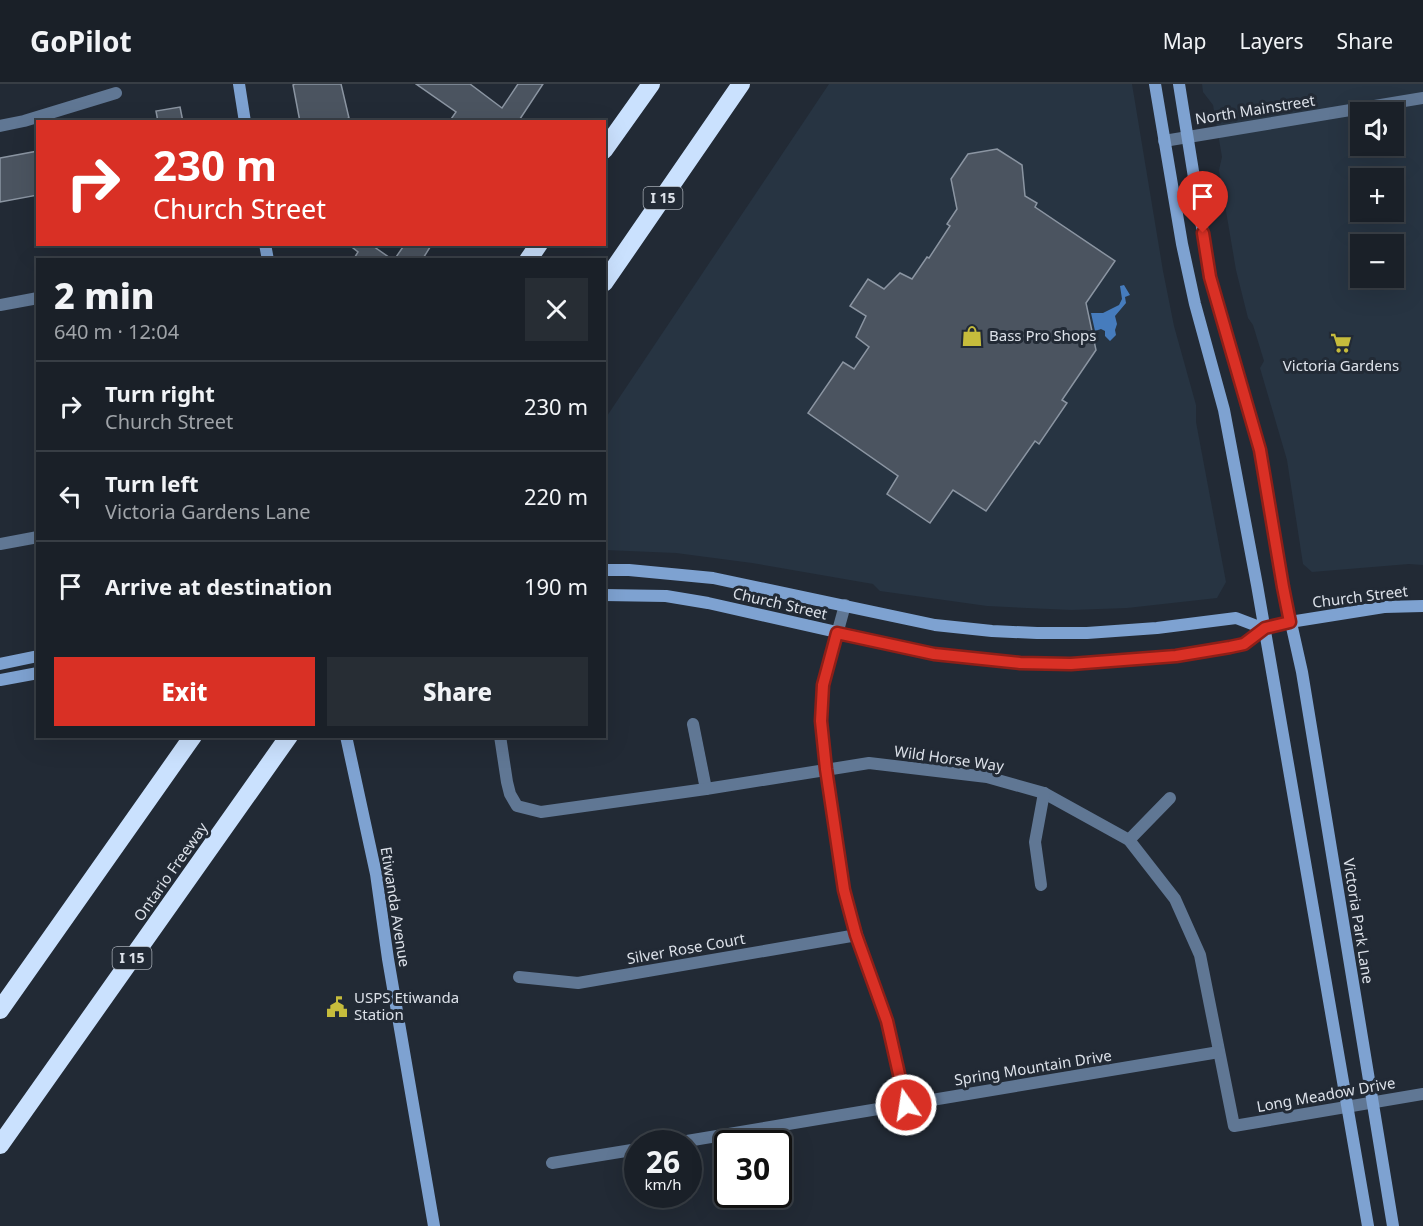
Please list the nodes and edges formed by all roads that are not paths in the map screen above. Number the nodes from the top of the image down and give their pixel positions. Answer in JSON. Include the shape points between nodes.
{"nodes":[{"id":1,"x":239,"y":84,"type":"edge"},
{"id":2,"x":651,"y":84,"type":"edge"},
{"id":3,"x":741,"y":84,"type":"edge"},
{"id":4,"x":1155,"y":84,"type":"edge"},
{"id":5,"x":1179,"y":84,"type":"edge"},
{"id":6,"x":116,"y":93,"type":"dead end"},
{"id":7,"x":1423,"y":98,"type":"edge"},
{"id":8,"x":245,"y":120,"type":"edge"},
{"id":9,"x":0,"y":126,"type":"edge"},
{"id":10,"x":1188,"y":137,"type":"junction"},
{"id":11,"x":1164,"y":141,"type":"junction"},
{"id":12,"x":606,"y":147,"type":"edge"},
{"id":13,"x":606,"y":280,"type":"edge"},
{"id":14,"x":36,"y":298,"type":"edge"},
{"id":15,"x":0,"y":304,"type":"edge"},
{"id":16,"x":36,"y":537,"type":"edge"},
{"id":17,"x":0,"y":544,"type":"edge"},
{"id":18,"x":606,"y":570,"type":"edge"},
{"id":19,"x":606,"y":595,"type":"edge"},
{"id":20,"x":845,"y":605,"type":"junction"},
{"id":21,"x":1423,"y":606,"type":"edge"},
{"id":22,"x":1290,"y":622,"type":"junction"},
{"id":23,"x":1265,"y":628,"type":"junction"},
{"id":24,"x":837,"y":633,"type":"junction"},
{"id":25,"x":36,"y":656,"type":"edge"},
{"id":26,"x":0,"y":664,"type":"edge"},
{"id":27,"x":36,"y":673,"type":"edge"},
{"id":28,"x":0,"y":680,"type":"edge"},
{"id":29,"x":693,"y":724,"type":"dead end"},
{"id":30,"x":192,"y":738,"type":"edge"},
{"id":31,"x":288,"y":738,"type":"edge"},
{"id":32,"x":346,"y":738,"type":"edge"},
{"id":33,"x":500,"y":738,"type":"edge"},
{"id":34,"x":826,"y":769,"type":"junction"},
{"id":35,"x":706,"y":789,"type":"junction"},
{"id":36,"x":1044,"y":793,"type":"junction"},
{"id":37,"x":1170,"y":798,"type":"dead end"},
{"id":38,"x":1129,"y":840,"type":"junction"},
{"id":39,"x":1041,"y":885,"type":"dead end"},
{"id":40,"x":856,"y":935,"type":"junction"},
{"id":41,"x":519,"y":977,"type":"dead end"},
{"id":42,"x":0,"y":1010,"type":"edge"},
{"id":43,"x":1219,"y":1052,"type":"junction"},
{"id":44,"x":1423,"y":1094,"type":"edge"},
{"id":45,"x":1373,"y":1102,"type":"junction"},
{"id":46,"x":906,"y":1105,"type":"junction"},
{"id":47,"x":1347,"y":1106,"type":"junction"},
{"id":48,"x":1234,"y":1126,"type":"joint"},
{"id":49,"x":702,"y":1139,"type":"edge"},
{"id":50,"x":0,"y":1145,"type":"edge"},
{"id":51,"x":624,"y":1151,"type":"edge"},
{"id":52,"x":552,"y":1163,"type":"dead end"},
{"id":53,"x":434,"y":1226,"type":"edge"},
{"id":54,"x":1368,"y":1226,"type":"edge"},
{"id":55,"x":1393,"y":1226,"type":"edge"}],
"edges":[{"from":1,"to":8,"type":"main road"},
{"from":2,"to":12,"type":"highway"},
{"from":3,"to":13,"type":"highway","number":"I 15"},
{"from":4,"to":11,"type":"main road"},
{"from":5,"to":10,"type":"main road","name":"Victoria Park Lane"},
{"from":6,"to":9,"type":"street"},
{"from":7,"to":10,"type":"street","name":"North Mainstreet"},
{"from":10,"to":11,"type":"street","name":"North Mainstreet"},
{"from":10,"to":22,"type":"main road","name":"Victoria Park Lane","via":[[1210,277],[1260,450]]},
{"from":11,"to":23,"type":"main road","via":[[1182,244],[1231,442]]},
{"from":14,"to":15,"type":"street"},
{"from":16,"to":17,"type":"street"},
{"from":18,"to":20,"type":"main road","name":"Church Street","via":[[712,578]]},
{"from":19,"to":24,"type":"main road","name":"Church Street","via":[[666,596]]},
{"from":20,"to":23,"type":"main road","name":"Church Street","via":[[935,625],[992,631],[1087,633],[1236,618]]},
{"from":20,"to":24,"type":"street"},
{"from":21,"to":22,"type":"main road","name":"Church Street","via":[[1384,606]]},
{"from":22,"to":23,"type":"main road","name":"Church Street"},
{"from":22,"to":45,"type":"main road","name":"Victoria Park Lane","via":[[1302,672]]},
{"from":23,"to":24,"type":"main road","name":"Church Street","via":[[1244,644],[1230,647],[1176,656],[1071,664],[934,654]]},
{"from":23,"to":47,"type":"main road"},
{"from":24,"to":34,"type":"street","via":[[823,685],[821,721]]},
{"from":25,"to":26,"type":"main road"},
{"from":27,"to":28,"type":"main road"},
{"from":29,"to":35,"type":"street"},
{"from":30,"to":42,"type":"highway"},
{"from":31,"to":50,"type":"highway","name":"Ontario Freeway","number":"I 15"},
{"from":32,"to":53,"type":"main road","name":"Etiwanda Avenue","via":[[376,874]]},
{"from":33,"to":35,"type":"street","name":"Wild Horse Way","via":[[510,794],[517,806],[541,812]]},
{"from":34,"to":35,"type":"street","name":"Wild Horse Way"},
{"from":34,"to":36,"type":"street","name":"Wild Horse Way","via":[[869,763],[987,777]]},
{"from":34,"to":40,"type":"street","via":[[844,890]]},
{"from":36,"to":38,"type":"street","name":"Wild Horse Way"},
{"from":36,"to":39,"type":"street","via":[[1035,842]]},
{"from":37,"to":38,"type":"street"},
{"from":38,"to":43,"type":"street","name":"Wild Horse Way","via":[[1175,899],[1200,955]]},
{"from":40,"to":41,"type":"street","name":"Silver Rose Court","via":[[578,983]]},
{"from":40,"to":46,"type":"street","via":[[887,1021]]},
{"from":43,"to":46,"type":"street","name":"Spring Mountain Drive"},
{"from":43,"to":48,"type":"street","name":"Wild Horse Way"},
{"from":44,"to":45,"type":"street","name":"Long Meadow Drive"},
{"from":45,"to":47,"type":"street","name":"Long Meadow Drive"},
{"from":45,"to":55,"type":"main road","name":"Victoria Park Lane"},
{"from":46,"to":49,"type":"street","name":"Spring Mountain Drive"},
{"from":47,"to":48,"type":"street","name":"Long Meadow Drive"},
{"from":47,"to":54,"type":"main road"},
{"from":51,"to":52,"type":"street"}]}
